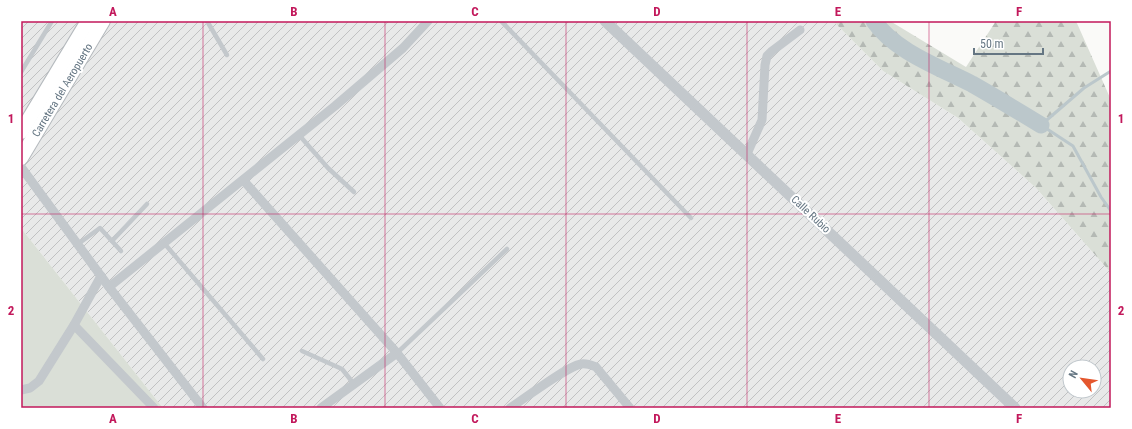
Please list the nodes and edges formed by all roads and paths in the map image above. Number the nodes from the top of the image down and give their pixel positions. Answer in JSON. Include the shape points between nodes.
{"nodes":[{"id":1,"x":52,"y":21,"type":"edge"},
{"id":2,"x":88,"y":21,"type":"edge"},
{"id":3,"x":103,"y":21,"type":"edge"},
{"id":4,"x":207,"y":21,"type":"edge"},
{"id":5,"x":428,"y":21,"type":"edge"},
{"id":6,"x":500,"y":21,"type":"edge"},
{"id":7,"x":606,"y":21,"type":"edge"},
{"id":8,"x":800,"y":30,"type":"dead end"},
{"id":9,"x":227,"y":55,"type":"dead end"},
{"id":10,"x":21,"y":72,"type":"edge"},
{"id":11,"x":21,"y":132,"type":"edge"},
{"id":12,"x":298,"y":135,"type":"junction"},
{"id":13,"x":747,"y":154,"type":"junction"},
{"id":14,"x":21,"y":158,"type":"edge"},
{"id":15,"x":21,"y":167,"type":"edge"},
{"id":16,"x":243,"y":180,"type":"junction"},
{"id":17,"x":354,"y":192,"type":"dead end"},
{"id":18,"x":147,"y":204,"type":"dead end"},
{"id":19,"x":691,"y":218,"type":"dead end"},
{"id":20,"x":112,"y":241,"type":"junction"},
{"id":21,"x":164,"y":243,"type":"junction"},
{"id":22,"x":78,"y":244,"type":"junction"},
{"id":23,"x":507,"y":249,"type":"dead end"},
{"id":24,"x":121,"y":251,"type":"dead end"},
{"id":25,"x":101,"y":276,"type":"junction"},
{"id":26,"x":109,"y":287,"type":"junction"},
{"id":27,"x":74,"y":325,"type":"junction"},
{"id":28,"x":302,"y":351,"type":"dead end"},
{"id":29,"x":397,"y":353,"type":"junction"},
{"id":30,"x":263,"y":359,"type":"dead end"},
{"id":31,"x":354,"y":384,"type":"junction"},
{"id":32,"x":21,"y":390,"type":"edge"},
{"id":33,"x":154,"y":408,"type":"edge"},
{"id":34,"x":203,"y":408,"type":"edge"},
{"id":35,"x":321,"y":408,"type":"edge"},
{"id":36,"x":440,"y":408,"type":"edge"},
{"id":37,"x":510,"y":408,"type":"edge"},
{"id":38,"x":630,"y":408,"type":"edge"},
{"id":39,"x":1015,"y":408,"type":"edge"}],
"edges":[{"from":1,"to":10,"type":"lane"},
{"from":2,"to":11,"type":"main road","name":"Carretera del Aeropuerto"},
{"from":3,"to":14,"type":"main road","name":"Carretera del Aeropuerto"},
{"from":4,"to":9,"type":"lane"},
{"from":5,"to":12,"type":"street","via":[[385,64]]},
{"from":6,"to":19,"type":"lane"},
{"from":7,"to":13,"type":"street","name":"Calle Rubio"},
{"from":8,"to":13,"type":"street","via":[[767,56],[762,120]]},
{"from":12,"to":16,"type":"street"},
{"from":12,"to":17,"type":"lane"},
{"from":13,"to":39,"type":"street","name":"Calle Rubio"},
{"from":15,"to":22,"type":"street"},
{"from":16,"to":21,"type":"street"},
{"from":16,"to":29,"type":"street"},
{"from":18,"to":20,"type":"lane"},
{"from":20,"to":22,"type":"lane","via":[[100,228]]},
{"from":20,"to":24,"type":"lane"},
{"from":21,"to":26,"type":"street"},
{"from":21,"to":30,"type":"lane"},
{"from":22,"to":25,"type":"street"},
{"from":23,"to":29,"type":"lane"},
{"from":25,"to":26,"type":"street"},
{"from":25,"to":27,"type":"street"},
{"from":26,"to":34,"type":"street"},
{"from":27,"to":32,"type":"street","via":[[39,381],[30,388]]},
{"from":27,"to":33,"type":"street"},
{"from":28,"to":31,"type":"lane","via":[[342,369]]},
{"from":29,"to":31,"type":"street"},
{"from":29,"to":36,"type":"street"},
{"from":31,"to":35,"type":"street"},
{"from":37,"to":38,"type":"street","via":[[581,364],[596,367]]}]}
